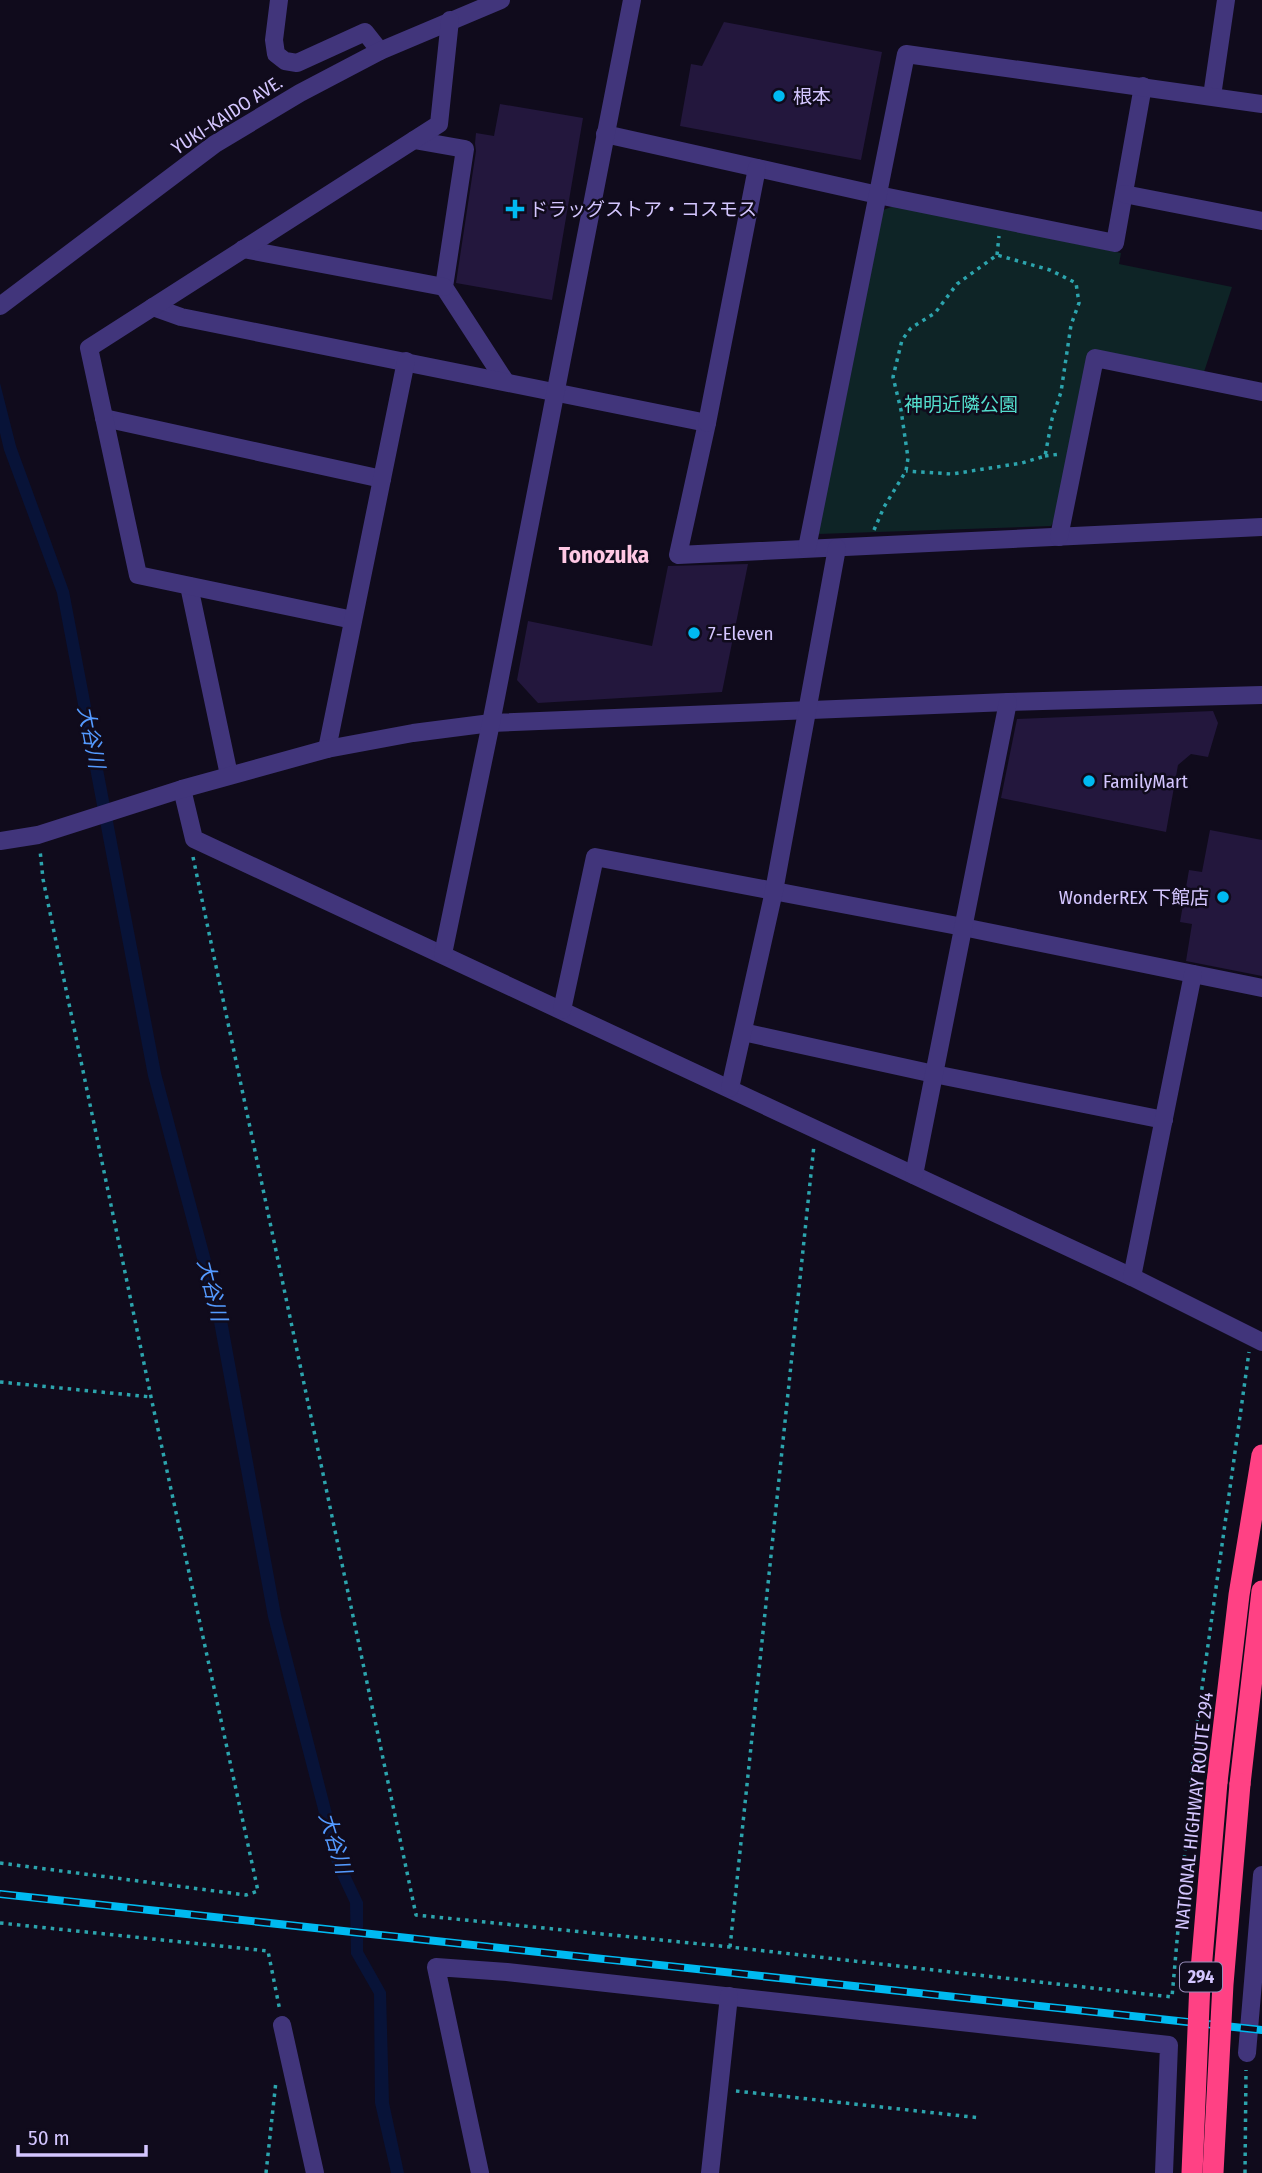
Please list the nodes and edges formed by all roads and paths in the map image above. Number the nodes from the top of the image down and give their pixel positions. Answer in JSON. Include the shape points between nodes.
{"nodes":[{"id":1,"x":279,"y":0,"type":"edge"},
{"id":2,"x":501,"y":0,"type":"edge"},
{"id":3,"x":632,"y":0,"type":"edge"},
{"id":4,"x":1226,"y":0,"type":"edge"},
{"id":5,"x":450,"y":20,"type":"junction"},
{"id":6,"x":380,"y":51,"type":"junction"},
{"id":7,"x":1143,"y":86,"type":"junction"},
{"id":8,"x":1212,"y":96,"type":"junction"},
{"id":9,"x":1262,"y":104,"type":"edge"},
{"id":10,"x":605,"y":134,"type":"junction"},
{"id":11,"x":414,"y":140,"type":"junction"},
{"id":12,"x":757,"y":168,"type":"junction"},
{"id":13,"x":1124,"y":194,"type":"junction"},
{"id":14,"x":878,"y":195,"type":"junction"},
{"id":15,"x":1262,"y":221,"type":"edge"},
{"id":16,"x":243,"y":249,"type":"junction"},
{"id":17,"x":444,"y":287,"type":"junction"},
{"id":18,"x":0,"y":306,"type":"edge"},
{"id":19,"x":153,"y":307,"type":"junction"},
{"id":20,"x":406,"y":361,"type":"junction"},
{"id":21,"x":505,"y":381,"type":"junction"},
{"id":22,"x":556,"y":391,"type":"junction"},
{"id":23,"x":1262,"y":392,"type":"edge"},
{"id":24,"x":104,"y":418,"type":"junction"},
{"id":25,"x":707,"y":423,"type":"junction"},
{"id":26,"x":906,"y":471,"type":"junction"},
{"id":27,"x":382,"y":479,"type":"junction"},
{"id":28,"x":1262,"y":527,"type":"edge"},
{"id":29,"x":1059,"y":537,"type":"junction"},
{"id":30,"x":866,"y":546,"type":"junction"},
{"id":31,"x":807,"y":548,"type":"junction"},
{"id":32,"x":837,"y":548,"type":"junction"},
{"id":33,"x":189,"y":586,"type":"junction"},
{"id":34,"x":353,"y":620,"type":"junction"},
{"id":35,"x":1262,"y":695,"type":"edge"},
{"id":36,"x":1008,"y":702,"type":"junction"},
{"id":37,"x":806,"y":712,"type":"junction"},
{"id":38,"x":491,"y":723,"type":"junction"},
{"id":39,"x":327,"y":749,"type":"junction"},
{"id":40,"x":229,"y":775,"type":"junction"},
{"id":41,"x":182,"y":789,"type":"junction"},
{"id":42,"x":42,"y":834,"type":"junction"},
{"id":43,"x":194,"y":839,"type":"junction"},
{"id":44,"x":0,"y":841,"type":"edge"},
{"id":45,"x":774,"y":891,"type":"junction"},
{"id":46,"x":963,"y":927,"type":"junction"},
{"id":47,"x":443,"y":954,"type":"junction"},
{"id":48,"x":1193,"y":974,"type":"junction"},
{"id":49,"x":1262,"y":988,"type":"edge"},
{"id":50,"x":562,"y":1010,"type":"junction"},
{"id":51,"x":743,"y":1031,"type":"junction"},
{"id":52,"x":934,"y":1074,"type":"junction"},
{"id":53,"x":730,"y":1088,"type":"junction"},
{"id":54,"x":1164,"y":1120,"type":"junction"},
{"id":55,"x":815,"y":1131,"type":"junction"},
{"id":56,"x":914,"y":1175,"type":"junction"},
{"id":57,"x":1132,"y":1277,"type":"junction"},
{"id":58,"x":1256,"y":1339,"type":"edge"},
{"id":59,"x":0,"y":1382,"type":"edge"},
{"id":60,"x":151,"y":1397,"type":"junction"},
{"id":61,"x":1262,"y":1455,"type":"edge"},
{"id":62,"x":1262,"y":1591,"type":"edge"},
{"id":63,"x":0,"y":1863,"type":"edge"},
{"id":64,"x":1262,"y":1875,"type":"edge"},
{"id":65,"x":0,"y":1923,"type":"edge"},
{"id":66,"x":730,"y":1947,"type":"junction"},
{"id":67,"x":729,"y":1996,"type":"junction"},
{"id":68,"x":282,"y":2025,"type":"joint"},
{"id":69,"x":1247,"y":2053,"type":"joint"},
{"id":70,"x":276,"y":2079,"type":"dead end"},
{"id":71,"x":719,"y":2089,"type":"junction"},
{"id":72,"x":981,"y":2118,"type":"dead end"},
{"id":73,"x":266,"y":2173,"type":"edge"},
{"id":74,"x":315,"y":2173,"type":"edge"},
{"id":75,"x":480,"y":2173,"type":"edge"},
{"id":76,"x":710,"y":2173,"type":"edge"},
{"id":77,"x":1164,"y":2173,"type":"edge"},
{"id":78,"x":1192,"y":2173,"type":"edge"},
{"id":79,"x":1213,"y":2173,"type":"edge"},
{"id":80,"x":1245,"y":2173,"type":"edge"}],
"edges":[{"from":1,"to":6,"type":"street","via":[[274,40],[276,54],[285,61],[297,63],[365,32]]},
{"from":2,"to":5,"type":"street","name":"YUKI-KAIDO AVE."},
{"from":3,"to":10,"type":"street"},
{"from":4,"to":8,"type":"street"},
{"from":5,"to":6,"type":"street","name":"YUKI-KAIDO AVE."},
{"from":5,"to":11,"type":"street","via":[[439,124]]},
{"from":6,"to":18,"type":"street","name":"YUKI-KAIDO AVE.","via":[[215,144]]},
{"from":7,"to":8,"type":"street"},
{"from":7,"to":13,"type":"street"},
{"from":7,"to":14,"type":"street","via":[[906,54]]},
{"from":8,"to":9,"type":"street"},
{"from":10,"to":12,"type":"street"},
{"from":10,"to":22,"type":"street"},
{"from":11,"to":16,"type":"street"},
{"from":11,"to":17,"type":"street","via":[[465,149]]},
{"from":12,"to":14,"type":"street"},
{"from":12,"to":25,"type":"street"},
{"from":13,"to":14,"type":"street","via":[[1115,243]]},
{"from":13,"to":15,"type":"street"},
{"from":14,"to":31,"type":"street"},
{"from":16,"to":17,"type":"street"},
{"from":16,"to":19,"type":"street"},
{"from":17,"to":21,"type":"street"},
{"from":19,"to":20,"type":"street","via":[[181,317]]},
{"from":19,"to":24,"type":"street","via":[[89,348]]},
{"from":20,"to":21,"type":"street"},
{"from":20,"to":27,"type":"street"},
{"from":21,"to":22,"type":"street"},
{"from":22,"to":25,"type":"street"},
{"from":22,"to":38,"type":"street"},
{"from":23,"to":29,"type":"street","via":[[1095,358]]},
{"from":24,"to":27,"type":"street"},
{"from":24,"to":33,"type":"street","via":[[138,575]]},
{"from":25,"to":31,"type":"street","via":[[678,555]]},
{"from":26,"to":26,"type":"path","via":[[952,474],[1045,456],[1079,303],[1076,283],[1050,270],[997,255],[957,284],[935,313],[911,328],[902,340],[893,377],[903,420]]},
{"from":26,"to":30,"type":"path"},
{"from":27,"to":34,"type":"street"},
{"from":28,"to":29,"type":"street"},
{"from":29,"to":30,"type":"street"},
{"from":30,"to":32,"type":"street"},
{"from":31,"to":32,"type":"street"},
{"from":32,"to":37,"type":"street"},
{"from":33,"to":34,"type":"street"},
{"from":33,"to":40,"type":"street"},
{"from":34,"to":39,"type":"street"},
{"from":35,"to":36,"type":"street"},
{"from":36,"to":37,"type":"street"},
{"from":36,"to":46,"type":"street"},
{"from":37,"to":38,"type":"street"},
{"from":37,"to":45,"type":"street"},
{"from":38,"to":39,"type":"street"},
{"from":38,"to":47,"type":"street"},
{"from":39,"to":40,"type":"street"},
{"from":40,"to":41,"type":"street"},
{"from":41,"to":42,"type":"street"},
{"from":41,"to":43,"type":"street"},
{"from":42,"to":44,"type":"street"},
{"from":42,"to":60,"type":"path","via":[[43,879]]},
{"from":43,"to":47,"type":"street"},
{"from":43,"to":66,"type":"path","via":[[195,872],[416,1915]]},
{"from":45,"to":46,"type":"street"},
{"from":45,"to":50,"type":"street","via":[[595,857]]},
{"from":45,"to":51,"type":"street"},
{"from":46,"to":48,"type":"street"},
{"from":46,"to":52,"type":"street"},
{"from":47,"to":50,"type":"street"},
{"from":48,"to":49,"type":"street"},
{"from":48,"to":54,"type":"street"},
{"from":50,"to":53,"type":"street"},
{"from":51,"to":52,"type":"street"},
{"from":51,"to":53,"type":"street"},
{"from":52,"to":54,"type":"street"},
{"from":52,"to":56,"type":"street"},
{"from":53,"to":55,"type":"street"},
{"from":54,"to":57,"type":"street"},
{"from":55,"to":56,"type":"street"},
{"from":55,"to":66,"type":"path"},
{"from":56,"to":57,"type":"street"},
{"from":57,"to":58,"type":"street"},
{"from":58,"to":66,"type":"path","via":[[1195,1738],[1172,1997]]},
{"from":59,"to":60,"type":"path"},
{"from":60,"to":63,"type":"path","via":[[258,1891],[246,1895]]},
{"from":61,"to":78,"type":"highway","name":"NATIONAL HIGHWAY ROUTE 294","number":"294","bridge":true,"via":[[1239,1595],[1217,1783],[1200,1982]]},
{"from":62,"to":79,"type":"highway","number":"294","bridge":true,"via":[[1223,1984]]},
{"from":64,"to":69,"type":"street"},
{"from":65,"to":68,"type":"path","via":[[268,1951]]},
{"from":67,"to":71,"type":"street"},
{"from":67,"to":75,"type":"street","via":[[436,1966]]},
{"from":67,"to":77,"type":"street","via":[[1169,2045]]},
{"from":68,"to":74,"type":"street"},
{"from":69,"to":80,"type":"path"},
{"from":70,"to":73,"type":"path"},
{"from":71,"to":72,"type":"path"},
{"from":71,"to":76,"type":"street"}]}
